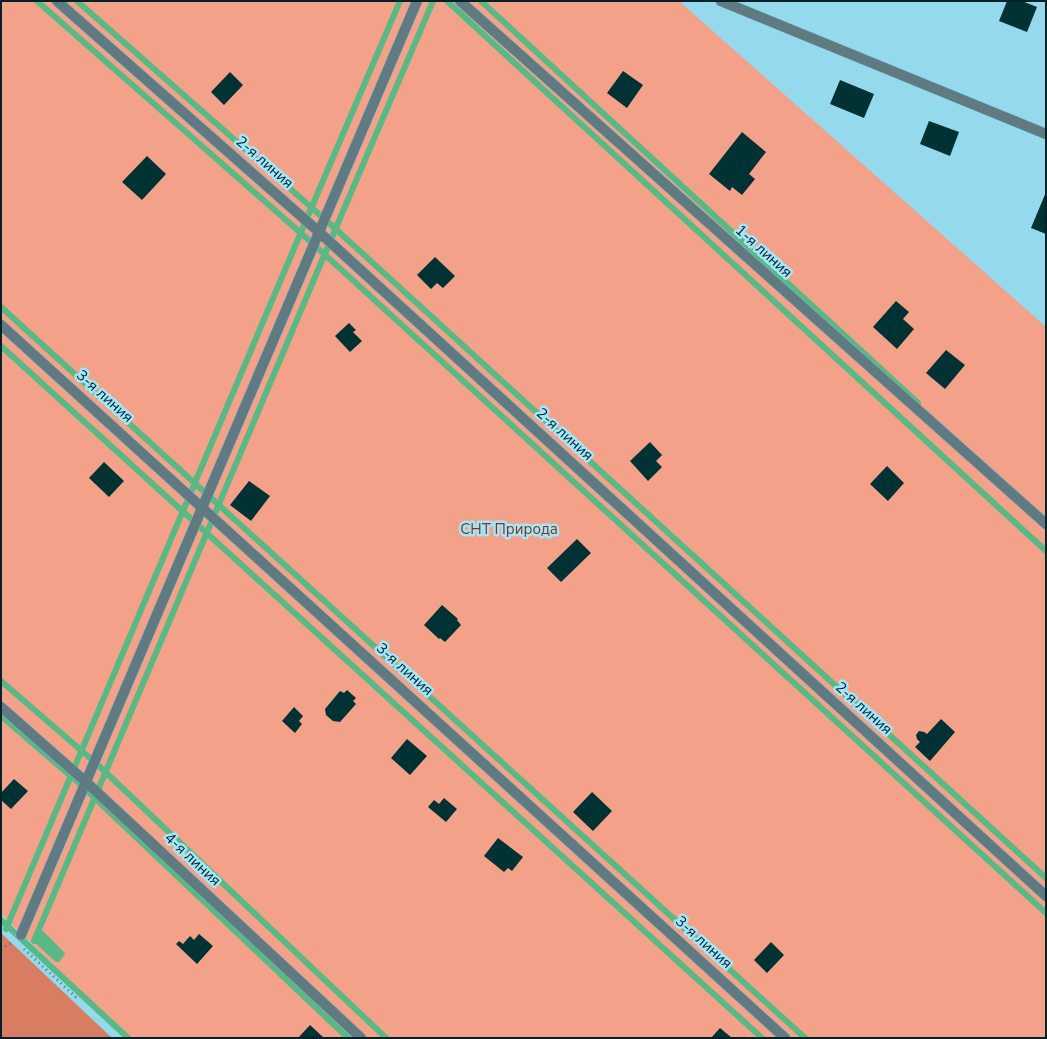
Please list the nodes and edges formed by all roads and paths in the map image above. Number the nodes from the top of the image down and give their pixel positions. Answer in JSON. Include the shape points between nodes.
{"nodes":[{"id":1,"x":57,"y":1,"type":"edge"},
{"id":2,"x":417,"y":1,"type":"edge"},
{"id":3,"x":460,"y":1,"type":"edge"},
{"id":4,"x":721,"y":1,"type":"edge"},
{"id":5,"x":1046,"y":134,"type":"edge"},
{"id":6,"x":319,"y":232,"type":"junction"},
{"id":7,"x":1,"y":325,"type":"edge"},
{"id":8,"x":203,"y":507,"type":"junction"},
{"id":9,"x":1046,"y":524,"type":"edge"},
{"id":10,"x":1,"y":707,"type":"edge"},
{"id":11,"x":86,"y":782,"type":"junction"},
{"id":12,"x":1046,"y":896,"type":"edge"},
{"id":13,"x":22,"y":935,"type":"dead end"},
{"id":14,"x":22,"y":946,"type":"dead end"},
{"id":15,"x":79,"y":1000,"type":"dead end"},
{"id":16,"x":361,"y":1038,"type":"edge"},
{"id":17,"x":785,"y":1038,"type":"edge"}],
"edges":[{"from":1,"to":6,"type":"street","name":"2-я линия"},
{"from":2,"to":6,"type":"street"},
{"from":3,"to":9,"type":"street","name":"1-я линия"},
{"from":4,"to":5,"type":"street"},
{"from":6,"to":8,"type":"street"},
{"from":6,"to":12,"type":"street","name":"2-я линия"},
{"from":7,"to":8,"type":"street","name":"3-я линия"},
{"from":8,"to":11,"type":"street"},
{"from":8,"to":17,"type":"street","name":"3-я линия"},
{"from":10,"to":11,"type":"street","name":"4-я линия"},
{"from":11,"to":13,"type":"street"},
{"from":11,"to":16,"type":"street","name":"4-я линия"},
{"from":14,"to":15,"type":"path"}]}
